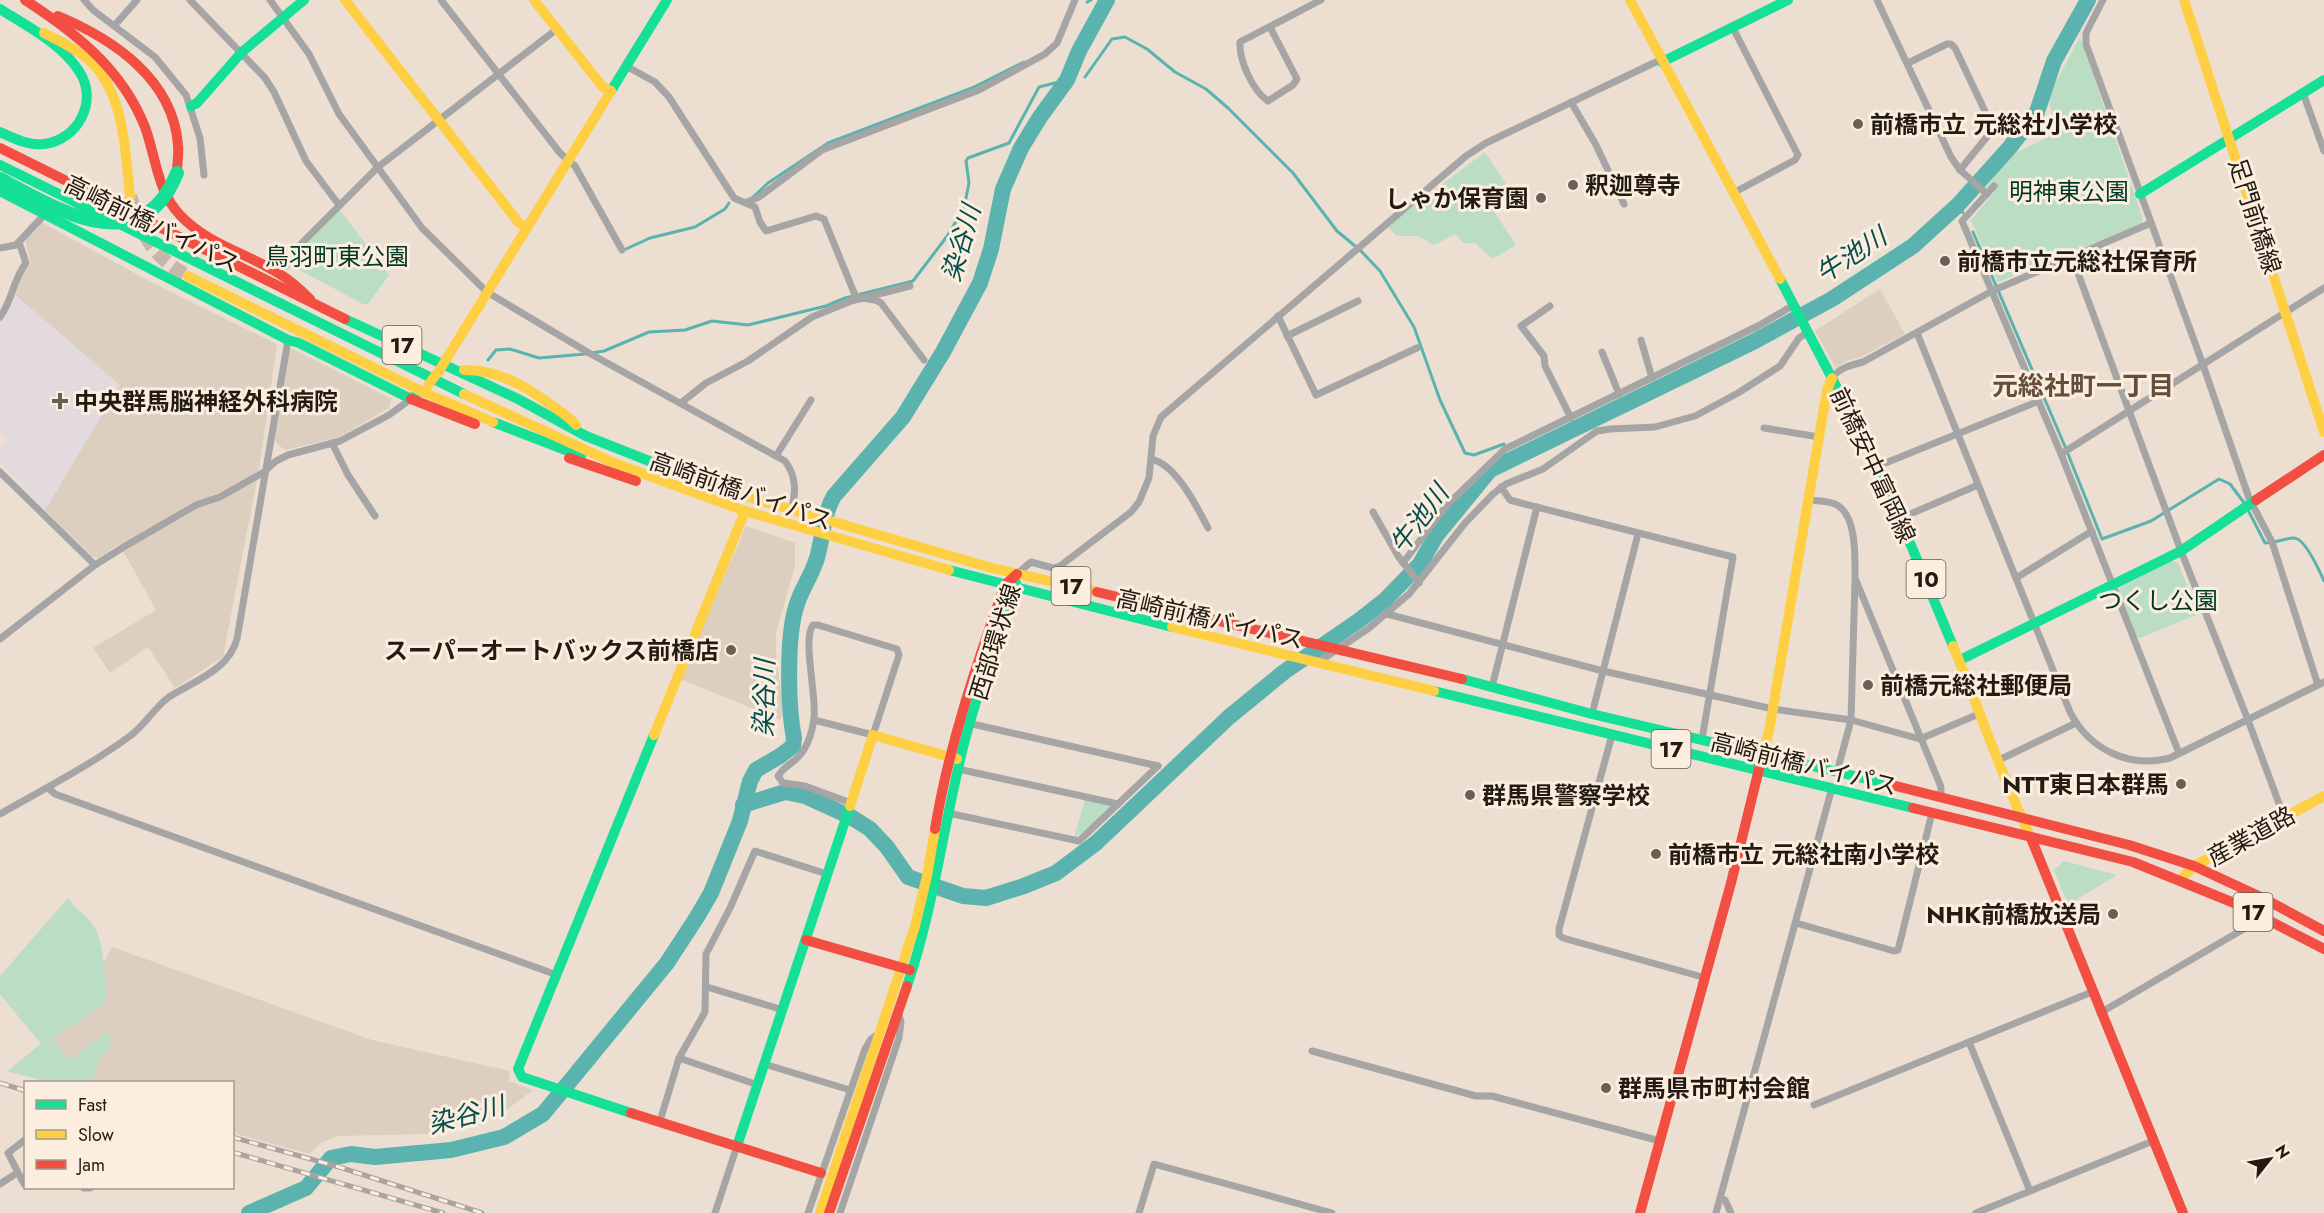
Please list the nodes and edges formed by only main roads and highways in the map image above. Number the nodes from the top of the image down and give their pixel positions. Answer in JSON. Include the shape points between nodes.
{"nodes":[{"id":1,"x":25,"y":0,"type":"edge"},
{"id":2,"x":304,"y":0,"type":"edge"},
{"id":3,"x":345,"y":0,"type":"edge"},
{"id":4,"x":534,"y":0,"type":"edge"},
{"id":5,"x":667,"y":0,"type":"edge"},
{"id":6,"x":1630,"y":0,"type":"edge"},
{"id":7,"x":1788,"y":0,"type":"edge"},
{"id":8,"x":2184,"y":0,"type":"edge"},
{"id":9,"x":0,"y":9,"type":"edge"},
{"id":10,"x":41,"y":10,"type":"junction"},
{"id":11,"x":30,"y":28,"type":"junction"},
{"id":12,"x":1662,"y":62,"type":"junction"},
{"id":13,"x":2324,"y":80,"type":"edge"},
{"id":14,"x":610,"y":91,"type":"junction"},
{"id":15,"x":191,"y":106,"type":"road end"},
{"id":16,"x":0,"y":132,"type":"edge"},
{"id":17,"x":2230,"y":140,"type":"junction"},
{"id":18,"x":0,"y":148,"type":"edge"},
{"id":19,"x":0,"y":165,"type":"edge"},
{"id":20,"x":0,"y":179,"type":"edge"},
{"id":21,"x":0,"y":191,"type":"edge"},
{"id":22,"x":2139,"y":194,"type":"road end"},
{"id":23,"x":130,"y":196,"type":"tunnel mouth"},
{"id":24,"x":526,"y":228,"type":"junction"},
{"id":25,"x":188,"y":276,"type":"tunnel mouth"},
{"id":26,"x":315,"y":305,"type":"junction"},
{"id":27,"x":444,"y":364,"type":"junction"},
{"id":28,"x":1832,"y":378,"type":"junction"},
{"id":29,"x":433,"y":380,"type":"junction"},
{"id":30,"x":416,"y":395,"type":"junction"},
{"id":31,"x":2324,"y":432,"type":"edge"},
{"id":32,"x":2324,"y":455,"type":"edge"},
{"id":33,"x":614,"y":463,"type":"junction"},
{"id":34,"x":674,"y":486,"type":"junction"},
{"id":35,"x":745,"y":511,"type":"junction"},
{"id":36,"x":810,"y":524,"type":"junction"},
{"id":37,"x":832,"y":530,"type":"junction"},
{"id":38,"x":1017,"y":574,"type":"junction"},
{"id":39,"x":1010,"y":587,"type":"junction"},
{"id":40,"x":1959,"y":660,"type":"junction"},
{"id":41,"x":1762,"y":754,"type":"junction"},
{"id":42,"x":956,"y":762,"type":"junction"},
{"id":43,"x":1759,"y":771,"type":"junction"},
{"id":44,"x":2324,"y":796,"type":"edge"},
{"id":45,"x":2021,"y":817,"type":"junction"},
{"id":46,"x":2031,"y":838,"type":"junction"},
{"id":47,"x":2194,"y":866,"type":"junction"},
{"id":48,"x":2180,"y":880,"type":"junction"},
{"id":49,"x":2324,"y":931,"type":"edge"},
{"id":50,"x":806,"y":940,"type":"junction"},
{"id":51,"x":2324,"y":949,"type":"edge"},
{"id":52,"x":908,"y":969,"type":"junction"},
{"id":53,"x":737,"y":1146,"type":"junction"},
{"id":54,"x":843,"y":1157,"type":"junction"},
{"id":55,"x":821,"y":1173,"type":"road end"},
{"id":56,"x":819,"y":1213,"type":"edge"},
{"id":57,"x":829,"y":1213,"type":"edge"},
{"id":58,"x":1640,"y":1213,"type":"edge"},
{"id":59,"x":2183,"y":1213,"type":"edge"}],
"edges":[{"from":1,"to":10,"type":"main road"},
{"from":2,"to":15,"type":"main road","via":[[242,52]]},
{"from":3,"to":24,"type":"main road"},
{"from":4,"to":14,"type":"main road"},
{"from":5,"to":14,"type":"main road"},
{"from":6,"to":12,"type":"main road","number":"10"},
{"from":7,"to":12,"type":"main road"},
{"from":8,"to":17,"type":"main road","name":"足門前橋線"},
{"from":9,"to":11,"type":"main road"},
{"from":10,"to":20,"type":"main road","bridge":true,"via":[[83,24],[130,56],[152,79],[173,120],[179,154],[177,173],[167,194],[151,211],[112,224],[76,217]]},
{"from":10,"to":26,"type":"main road","via":[[92,47],[120,80],[145,128],[164,190],[185,220],[201,233],[280,273]]},
{"from":11,"to":16,"type":"main road","via":[[80,71],[86,87],[86,112],[72,132],[53,142],[22,141]]},
{"from":11,"to":23,"type":"main road","via":[[75,49],[108,85],[119,112]]},
{"from":12,"to":28,"type":"main road","name":"前橋安中富岡線","number":"10"},
{"from":13,"to":17,"type":"main road"},
{"from":14,"to":24,"type":"main road"},
{"from":17,"to":22,"type":"main road"},
{"from":17,"to":31,"type":"main road","name":"足門前橋線"},
{"from":18,"to":26,"type":"main road","name":"高崎前橋バイパス","number":"17"},
{"from":19,"to":29,"type":"main road","name":"高崎前橋バイパス","number":"17"},
{"from":21,"to":30,"type":"main road","via":[[288,340]]},
{"from":24,"to":27,"type":"main road"},
{"from":25,"to":30,"type":"main road"},
{"from":26,"to":27,"type":"main road","name":"高崎前橋バイパス","number":"17"},
{"from":27,"to":29,"type":"main road"},
{"from":27,"to":36,"type":"main road","name":"高崎前橋バイパス","number":"17","via":[[586,435],[791,511]]},
{"from":28,"to":40,"type":"main road","name":"前橋安中富岡線","number":"10","via":[[1878,466]]},
{"from":28,"to":41,"type":"main road"},
{"from":29,"to":30,"type":"main road"},
{"from":29,"to":33,"type":"main road","name":"高崎前橋バイパス","number":"17"},
{"from":30,"to":33,"type":"main road","via":[[578,456]]},
{"from":30,"to":34,"type":"main road","via":[[453,416],[612,473],[639,482]]},
{"from":32,"to":40,"type":"main road","via":[[2181,550]]},
{"from":33,"to":34,"type":"main road","name":"高崎前橋バイパス","number":"17"},
{"from":34,"to":35,"type":"main road","name":"高崎前橋バイパス","number":"17"},
{"from":35,"to":36,"type":"main road","name":"高崎前橋バイパス","number":"17"},
{"from":35,"to":53,"type":"main road","via":[[518,1069],[522,1077],[543,1085]]},
{"from":36,"to":37,"type":"main road","name":"高崎前橋バイパス","number":"17"},
{"from":37,"to":38,"type":"main road","name":"高崎前橋バイパス","number":"17"},
{"from":37,"to":39,"type":"main road","name":"高崎前橋バイパス","number":"17"},
{"from":38,"to":39,"type":"main road","name":"西部環状線"},
{"from":38,"to":41,"type":"main road","name":"高崎前橋バイパス","number":"17"},
{"from":39,"to":42,"type":"main road","name":"西部環状線","via":[[965,722]]},
{"from":39,"to":43,"type":"main road","name":"高崎前橋バイパス","number":"17"},
{"from":40,"to":45,"type":"main road","name":"前橋安中富岡線","number":"10"},
{"from":41,"to":43,"type":"main road"},
{"from":41,"to":45,"type":"main road","name":"高崎前橋バイパス","number":"17"},
{"from":42,"to":50,"type":"main road","via":[[873,735]]},
{"from":42,"to":52,"type":"main road","name":"西部環状線"},
{"from":43,"to":46,"type":"main road","name":"高崎前橋バイパス","number":"17"},
{"from":43,"to":58,"type":"main road"},
{"from":44,"to":47,"type":"main road","name":"産業道路"},
{"from":45,"to":46,"type":"main road","name":"前橋安中富岡線","number":"10"},
{"from":45,"to":47,"type":"main road","name":"高崎前橋バイパス","number":"17"},
{"from":46,"to":48,"type":"main road","name":"高崎前橋バイパス","number":"17","via":[[2133,862]]},
{"from":46,"to":59,"type":"main road","name":"前橋安中富岡線"},
{"from":47,"to":48,"type":"main road","name":"産業道路"},
{"from":47,"to":49,"type":"main road","name":"高崎前橋バイパス","number":"17"},
{"from":48,"to":51,"type":"main road","name":"高崎前橋バイパス","number":"17","via":[[2258,914]]},
{"from":50,"to":52,"type":"main road"},
{"from":50,"to":53,"type":"main road"},
{"from":52,"to":54,"type":"main road","via":[[898,1013]]},
{"from":52,"to":54,"type":"main road","via":[[879,1033]]},
{"from":53,"to":55,"type":"main road"},
{"from":54,"to":56,"type":"main road"},
{"from":54,"to":57,"type":"main road"}]}
